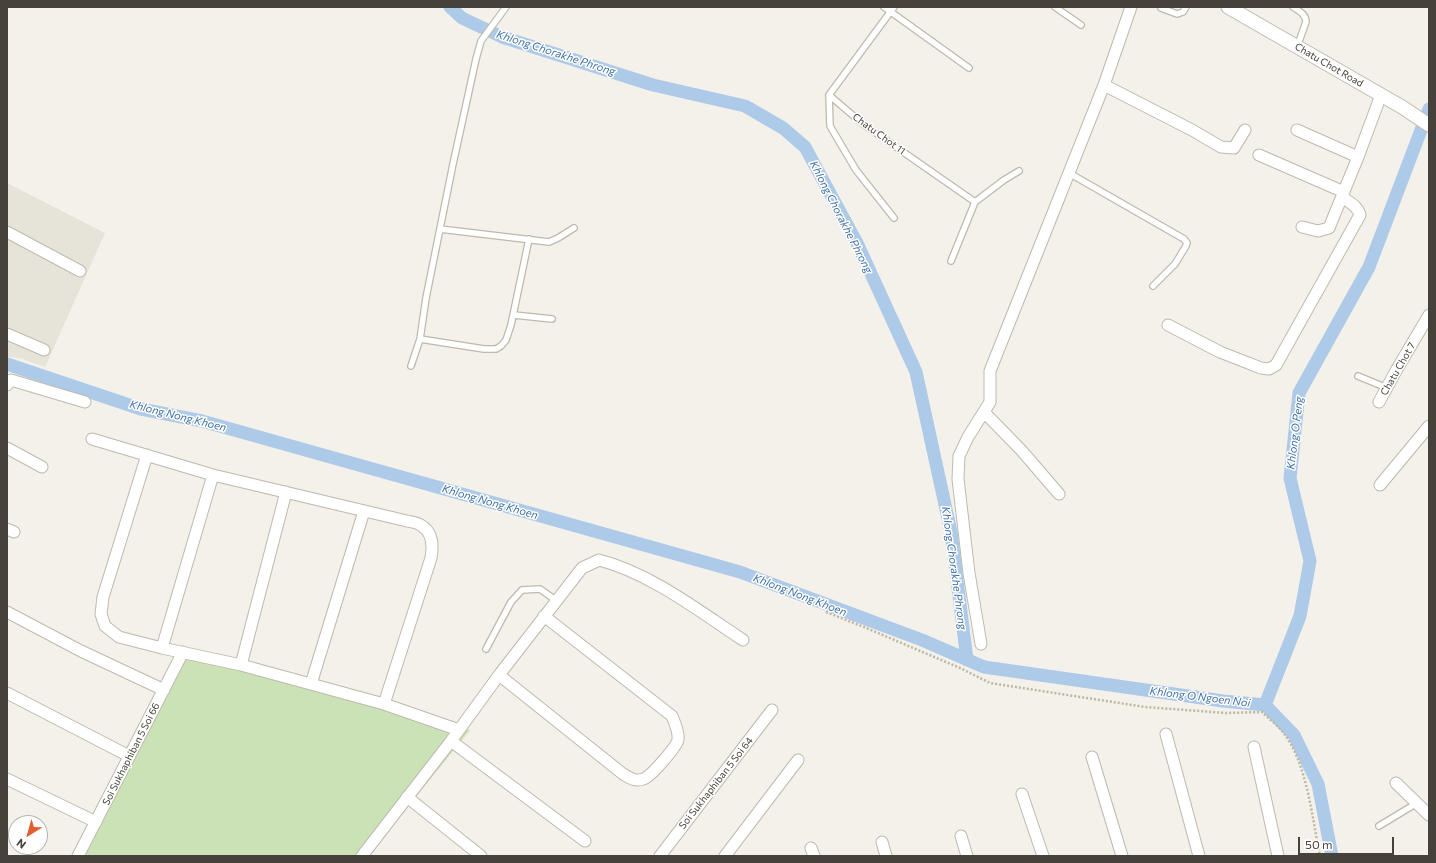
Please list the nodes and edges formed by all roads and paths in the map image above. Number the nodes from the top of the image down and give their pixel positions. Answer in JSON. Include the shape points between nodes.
{"nodes":[{"id":1,"x":506,"y":7,"type":"edge"},
{"id":2,"x":884,"y":7,"type":"edge"},
{"id":3,"x":1055,"y":7,"type":"edge"},
{"id":4,"x":1131,"y":7,"type":"edge"},
{"id":5,"x":1186,"y":7,"type":"edge"},
{"id":6,"x":1228,"y":7,"type":"edge"},
{"id":7,"x":1293,"y":7,"type":"edge"},
{"id":8,"x":1161,"y":8,"type":"edge"},
{"id":9,"x":892,"y":9,"type":"edge"},
{"id":10,"x":1081,"y":25,"type":"dead end"},
{"id":11,"x":1297,"y":48,"type":"junction"},
{"id":12,"x":969,"y":68,"type":"dead end"},
{"id":13,"x":1104,"y":85,"type":"junction"},
{"id":14,"x":829,"y":95,"type":"junction"},
{"id":15,"x":1381,"y":95,"type":"junction"},
{"id":16,"x":1429,"y":125,"type":"edge"},
{"id":17,"x":1246,"y":130,"type":"dead end"},
{"id":18,"x":1297,"y":130,"type":"dead end"},
{"id":19,"x":1259,"y":155,"type":"dead end"},
{"id":20,"x":1358,"y":157,"type":"junction"},
{"id":21,"x":1019,"y":171,"type":"dead end"},
{"id":22,"x":1069,"y":173,"type":"junction"},
{"id":23,"x":1342,"y":195,"type":"junction"},
{"id":24,"x":975,"y":202,"type":"junction"},
{"id":25,"x":894,"y":218,"type":"dead end"},
{"id":26,"x":574,"y":228,"type":"dead end"},
{"id":27,"x":1302,"y":228,"type":"dead end"},
{"id":28,"x":440,"y":229,"type":"junction"},
{"id":29,"x":7,"y":232,"type":"edge"},
{"id":30,"x":529,"y":240,"type":"junction"},
{"id":31,"x":951,"y":261,"type":"dead end"},
{"id":32,"x":80,"y":271,"type":"dead end"},
{"id":33,"x":1153,"y":286,"type":"dead end"},
{"id":34,"x":514,"y":315,"type":"junction"},
{"id":35,"x":1429,"y":316,"type":"edge"},
{"id":36,"x":552,"y":319,"type":"dead end"},
{"id":37,"x":1168,"y":325,"type":"dead end"},
{"id":38,"x":7,"y":334,"type":"edge"},
{"id":39,"x":420,"y":339,"type":"junction"},
{"id":40,"x":44,"y":350,"type":"dead end"},
{"id":41,"x":411,"y":366,"type":"dead end"},
{"id":42,"x":1358,"y":376,"type":"dead end"},
{"id":43,"x":7,"y":385,"type":"edge"},
{"id":44,"x":1387,"y":388,"type":"junction"},
{"id":45,"x":85,"y":402,"type":"dead end"},
{"id":46,"x":1379,"y":402,"type":"dead end"},
{"id":47,"x":984,"y":412,"type":"junction"},
{"id":48,"x":1429,"y":426,"type":"edge"},
{"id":49,"x":92,"y":439,"type":"dead end"},
{"id":50,"x":7,"y":448,"type":"edge"},
{"id":51,"x":147,"y":455,"type":"junction"},
{"id":52,"x":42,"y":467,"type":"dead end"},
{"id":53,"x":212,"y":475,"type":"junction"},
{"id":54,"x":1380,"y":485,"type":"dead end"},
{"id":55,"x":286,"y":492,"type":"junction"},
{"id":56,"x":1060,"y":494,"type":"dead end"},
{"id":57,"x":364,"y":511,"type":"junction"},
{"id":58,"x":557,"y":601,"type":"junction"},
{"id":59,"x":7,"y":612,"type":"edge"},
{"id":60,"x":826,"y":612,"type":"dead end"},
{"id":61,"x":544,"y":616,"type":"junction"},
{"id":62,"x":743,"y":640,"type":"dead end"},
{"id":63,"x":980,"y":644,"type":"dead end"},
{"id":64,"x":162,"y":648,"type":"junction"},
{"id":65,"x":486,"y":649,"type":"dead end"},
{"id":66,"x":184,"y":652,"type":"junction"},
{"id":67,"x":241,"y":665,"type":"junction"},
{"id":68,"x":499,"y":675,"type":"junction"},
{"id":69,"x":311,"y":684,"type":"junction"},
{"id":70,"x":164,"y":690,"type":"junction"},
{"id":71,"x":7,"y":693,"type":"edge"},
{"id":72,"x":384,"y":704,"type":"junction"},
{"id":73,"x":772,"y":710,"type":"dead end"},
{"id":74,"x":459,"y":730,"type":"junction"},
{"id":75,"x":1166,"y":734,"type":"dead end"},
{"id":76,"x":451,"y":741,"type":"junction"},
{"id":77,"x":1254,"y":747,"type":"dead end"},
{"id":78,"x":129,"y":756,"type":"junction"},
{"id":79,"x":1092,"y":757,"type":"dead end"},
{"id":80,"x":798,"y":760,"type":"dead end"},
{"id":81,"x":7,"y":779,"type":"edge"},
{"id":82,"x":1396,"y":783,"type":"dead end"},
{"id":83,"x":1022,"y":794,"type":"dead end"},
{"id":84,"x":407,"y":797,"type":"junction"},
{"id":85,"x":1416,"y":803,"type":"junction"},
{"id":86,"x":1429,"y":815,"type":"edge"},
{"id":87,"x":96,"y":822,"type":"junction"},
{"id":88,"x":1379,"y":826,"type":"dead end"},
{"id":89,"x":961,"y":836,"type":"dead end"},
{"id":90,"x":585,"y":841,"type":"dead end"},
{"id":91,"x":882,"y":842,"type":"dead end"},
{"id":92,"x":78,"y":856,"type":"edge"},
{"id":93,"x":362,"y":856,"type":"edge"},
{"id":94,"x":481,"y":856,"type":"edge"},
{"id":95,"x":660,"y":856,"type":"edge"},
{"id":96,"x":725,"y":856,"type":"edge"},
{"id":97,"x":886,"y":856,"type":"edge"},
{"id":98,"x":967,"y":856,"type":"edge"},
{"id":99,"x":1043,"y":856,"type":"edge"},
{"id":100,"x":1122,"y":856,"type":"edge"},
{"id":101,"x":1199,"y":856,"type":"edge"},
{"id":102,"x":1278,"y":856,"type":"edge"},
{"id":103,"x":1320,"y":856,"type":"edge"}],
"edges":[{"from":1,"to":28,"type":"lane","via":[[481,41]]},
{"from":2,"to":9,"type":"lane"},
{"from":3,"to":10,"type":"lane"},
{"from":4,"to":13,"type":"street"},
{"from":5,"to":8,"type":"lane","via":[[1183,12],[1177,14]]},
{"from":6,"to":11,"type":"street","name":"Chatu Chot Road"},
{"from":7,"to":11,"type":"lane","via":[[1306,18]]},
{"from":9,"to":12,"type":"lane"},
{"from":9,"to":14,"type":"lane"},
{"from":11,"to":15,"type":"street","name":"Chatu Chot Road"},
{"from":13,"to":17,"type":"street","via":[[1221,147],[1234,148]]},
{"from":13,"to":22,"type":"street"},
{"from":14,"to":24,"type":"lane","name":"Chatu Chot 11","via":[[863,124]]},
{"from":14,"to":25,"type":"lane","via":[[830,126],[856,170]]},
{"from":15,"to":16,"type":"street","name":"Chatu Chot Road"},
{"from":15,"to":20,"type":"street"},
{"from":18,"to":20,"type":"street"},
{"from":19,"to":23,"type":"street"},
{"from":20,"to":23,"type":"street"},
{"from":21,"to":24,"type":"lane"},
{"from":22,"to":33,"type":"lane","via":[[1187,243],[1176,264]]},
{"from":22,"to":47,"type":"street","via":[[990,371],[990,402]]},
{"from":23,"to":27,"type":"street","via":[[1329,228],[1318,231]]},
{"from":23,"to":37,"type":"street","via":[[1355,206],[1360,215],[1276,365],[1269,369],[1261,368],[1220,352]]},
{"from":24,"to":31,"type":"lane"},
{"from":26,"to":30,"type":"lane","via":[[549,242]]},
{"from":28,"to":30,"type":"lane"},
{"from":28,"to":39,"type":"lane"},
{"from":29,"to":32,"type":"street"},
{"from":30,"to":34,"type":"lane"},
{"from":34,"to":36,"type":"lane"},
{"from":34,"to":39,"type":"lane","via":[[506,340],[496,349]]},
{"from":35,"to":44,"type":"street","name":"Chatu Chot 7"},
{"from":38,"to":40,"type":"street"},
{"from":39,"to":41,"type":"lane"},
{"from":42,"to":44,"type":"lane"},
{"from":43,"to":45,"type":"street","via":[[10,380]]},
{"from":44,"to":46,"type":"street","name":"Chatu Chot 7"},
{"from":47,"to":56,"type":"street"},
{"from":47,"to":63,"type":"street","via":[[959,456],[958,479]]},
{"from":48,"to":54,"type":"street"},
{"from":49,"to":51,"type":"street"},
{"from":50,"to":52,"type":"street"},
{"from":51,"to":53,"type":"street"},
{"from":51,"to":64,"type":"street","via":[[103,597],[101,614],[105,626],[119,637]]},
{"from":53,"to":55,"type":"street"},
{"from":53,"to":64,"type":"street"},
{"from":55,"to":57,"type":"street"},
{"from":55,"to":67,"type":"street"},
{"from":57,"to":69,"type":"street"},
{"from":57,"to":72,"type":"street","via":[[422,526],[430,536],[433,546]]},
{"from":58,"to":61,"type":"street"},
{"from":58,"to":62,"type":"street","via":[[582,568],[599,560],[631,570]]},
{"from":58,"to":65,"type":"lane","via":[[540,589],[522,590],[511,602]]},
{"from":59,"to":70,"type":"street"},
{"from":60,"to":103,"type":"path","via":[[878,632],[990,683],[1144,707],[1226,713],[1262,712],[1282,732],[1296,754],[1305,781]]},
{"from":61,"to":68,"type":"street"},
{"from":61,"to":68,"type":"street","via":[[672,716],[677,728],[678,741],[668,755],[649,776],[634,780],[623,774]]},
{"from":64,"to":66,"type":"street"},
{"from":66,"to":67,"type":"street"},
{"from":66,"to":70,"type":"street","name":"Soi Sukhaphiban 5 Soi 66"},
{"from":67,"to":69,"type":"street"},
{"from":68,"to":74,"type":"street"},
{"from":69,"to":72,"type":"street"},
{"from":70,"to":78,"type":"street","name":"Soi Sukhaphiban 5 Soi 66"},
{"from":71,"to":78,"type":"street"},
{"from":72,"to":74,"type":"street"},
{"from":73,"to":95,"type":"street","name":"Soi Sukhaphiban 5 Soi 64"},
{"from":74,"to":76,"type":"street"},
{"from":75,"to":101,"type":"street"},
{"from":76,"to":84,"type":"street"},
{"from":76,"to":90,"type":"street"},
{"from":77,"to":102,"type":"street"},
{"from":78,"to":87,"type":"street","name":"Soi Sukhaphiban 5 Soi 66"},
{"from":79,"to":100,"type":"street"},
{"from":80,"to":96,"type":"street"},
{"from":81,"to":87,"type":"street"},
{"from":82,"to":85,"type":"street"},
{"from":83,"to":99,"type":"street"},
{"from":84,"to":93,"type":"street"},
{"from":84,"to":94,"type":"street"},
{"from":85,"to":86,"type":"street"},
{"from":85,"to":88,"type":"lane"},
{"from":87,"to":92,"type":"street","name":"Soi Sukhaphiban 5 Soi 66"},
{"from":89,"to":98,"type":"street"},
{"from":91,"to":97,"type":"street"}]}
